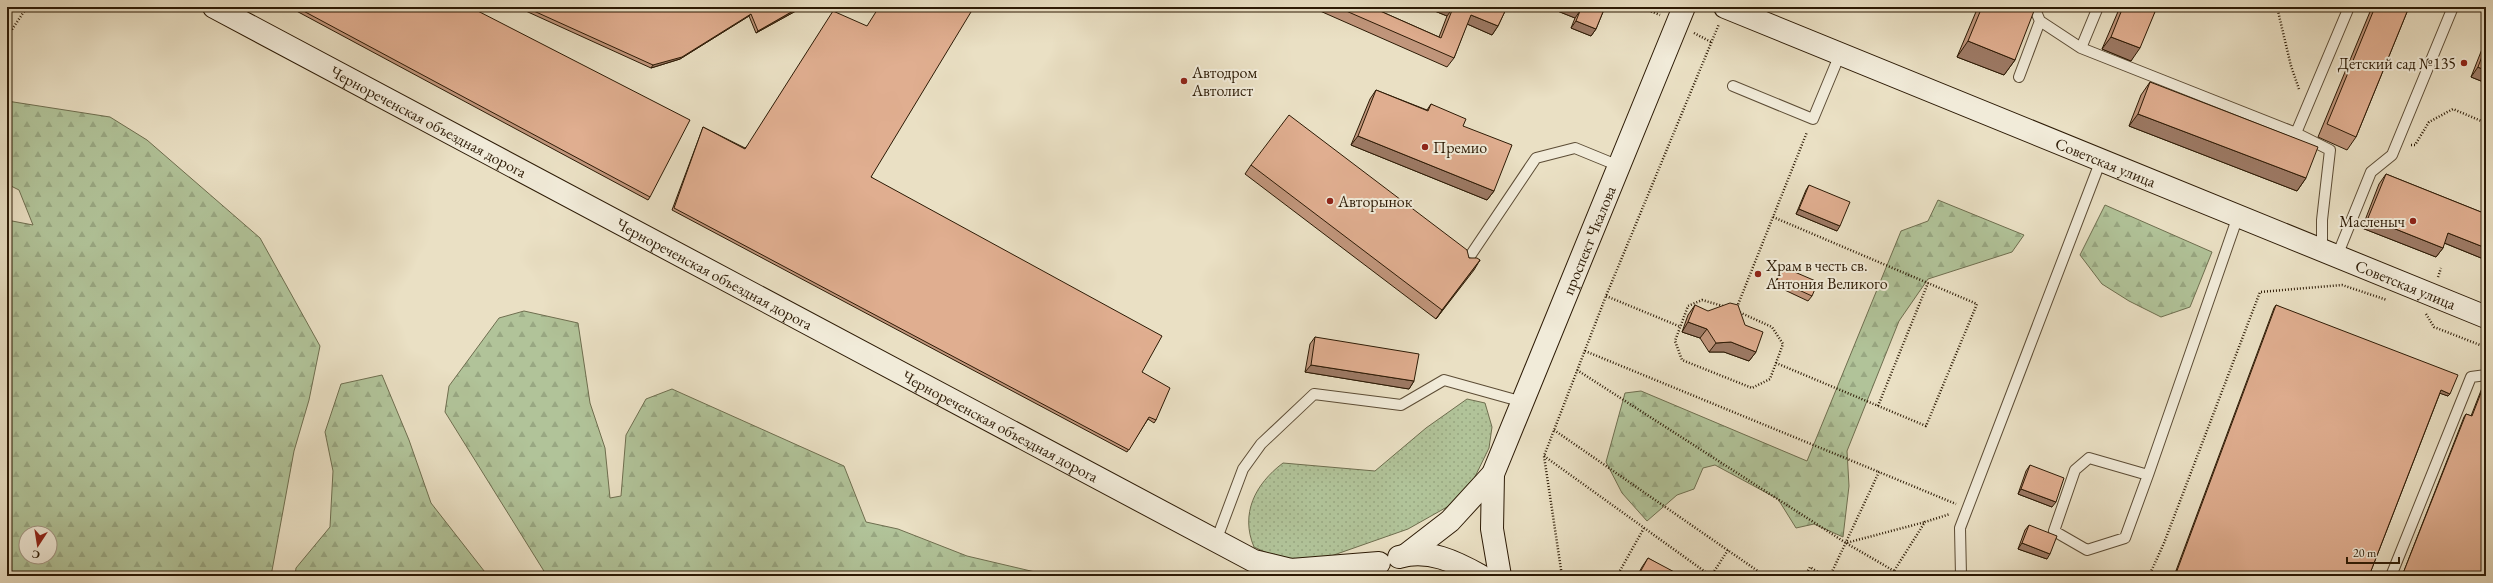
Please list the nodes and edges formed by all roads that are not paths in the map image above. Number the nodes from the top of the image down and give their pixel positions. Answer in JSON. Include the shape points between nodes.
{"nodes":[{"id":1,"x":214,"y":7,"type":"edge"},
{"id":2,"x":1684,"y":7,"type":"edge"},
{"id":3,"x":1725,"y":7,"type":"edge"},
{"id":4,"x":2034,"y":7,"type":"edge"},
{"id":5,"x":2098,"y":7,"type":"edge"},
{"id":6,"x":2349,"y":7,"type":"edge"},
{"id":7,"x":2453,"y":7,"type":"edge"},
{"id":8,"x":2040,"y":21,"type":"junction"},
{"id":9,"x":2081,"y":48,"type":"junction"},
{"id":10,"x":1840,"y":54,"type":"junction"},
{"id":11,"x":2019,"y":77,"type":"edge"},
{"id":12,"x":1733,"y":86,"type":"dead end"},
{"id":13,"x":2296,"y":133,"type":"junction"},
{"id":14,"x":2101,"y":160,"type":"junction"},
{"id":15,"x":1619,"y":166,"type":"junction"},
{"id":16,"x":2238,"y":216,"type":"junction"},
{"id":17,"x":2330,"y":253,"type":"junction"},
{"id":18,"x":1466,"y":262,"type":"edge"},
{"id":19,"x":2486,"y":317,"type":"edge"},
{"id":20,"x":2486,"y":375,"type":"edge"},
{"id":21,"x":1523,"y":402,"type":"junction"},
{"id":22,"x":1493,"y":474,"type":"junction"},
{"id":23,"x":2148,"y":475,"type":"junction"},
{"id":24,"x":1216,"y":541,"type":"junction"},
{"id":25,"x":1406,"y":555,"type":"junction"},
{"id":26,"x":1379,"y":563,"type":"junction"},
{"id":27,"x":1260,"y":568,"type":"edge"},
{"id":28,"x":1359,"y":576,"type":"edge"},
{"id":29,"x":1481,"y":576,"type":"edge"},
{"id":30,"x":1500,"y":576,"type":"edge"},
{"id":31,"x":1961,"y":576,"type":"edge"},
{"id":32,"x":2391,"y":576,"type":"edge"}],
"edges":[{"from":1,"to":24,"type":"main road","name":"Чернореченская объездная дорога"},
{"from":2,"to":15,"type":"main road","name":"проспект Чкалова"},
{"from":3,"to":10,"type":"main road","name":"Советская улица"},
{"from":4,"to":8,"type":"lane"},
{"from":5,"to":9,"type":"lane"},
{"from":6,"to":13,"type":"lane"},
{"from":7,"to":17,"type":"lane","via":[[2392,155],[2371,172]]},
{"from":8,"to":9,"type":"lane"},
{"from":8,"to":11,"type":"lane"},
{"from":9,"to":13,"type":"lane"},
{"from":10,"to":12,"type":"lane","via":[[1812,119]]},
{"from":10,"to":14,"type":"main road","name":"Советская улица"},
{"from":13,"to":17,"type":"lane","via":[[2330,150],[2322,220]]},
{"from":14,"to":16,"type":"main road","name":"Советская улица"},
{"from":14,"to":31,"type":"lane","via":[[1960,528]]},
{"from":15,"to":18,"type":"lane","via":[[1575,148],[1536,158]]},
{"from":15,"to":21,"type":"main road","name":"проспект Чкалова"},
{"from":16,"to":17,"type":"main road","name":"Советская улица"},
{"from":16,"to":23,"type":"lane"},
{"from":17,"to":19,"type":"main road","name":"Советская улица"},
{"from":20,"to":32,"type":"lane","via":[[2471,377]]},
{"from":21,"to":22,"type":"main road","name":"проспект Чкалова"},
{"from":21,"to":24,"type":"lane","via":[[1444,380],[1401,406],[1314,394],[1261,444],[1243,470]]},
{"from":22,"to":25,"type":"main road","via":[[1450,521]]},
{"from":22,"to":30,"type":"main road","via":[[1492,529]]},
{"from":23,"to":23,"type":"lane","via":[[2089,458],[2075,470],[2054,531],[2087,550],[2125,538]]},
{"from":24,"to":27,"type":"main road","name":"Чернореченская объездная дорога"},
{"from":25,"to":26,"type":"main road"},
{"from":25,"to":29,"type":"main road","via":[[1446,557]]},
{"from":26,"to":27,"type":"main road","name":"Чернореченская объездная дорога","via":[[1291,570]]},
{"from":26,"to":28,"type":"main road"}]}
